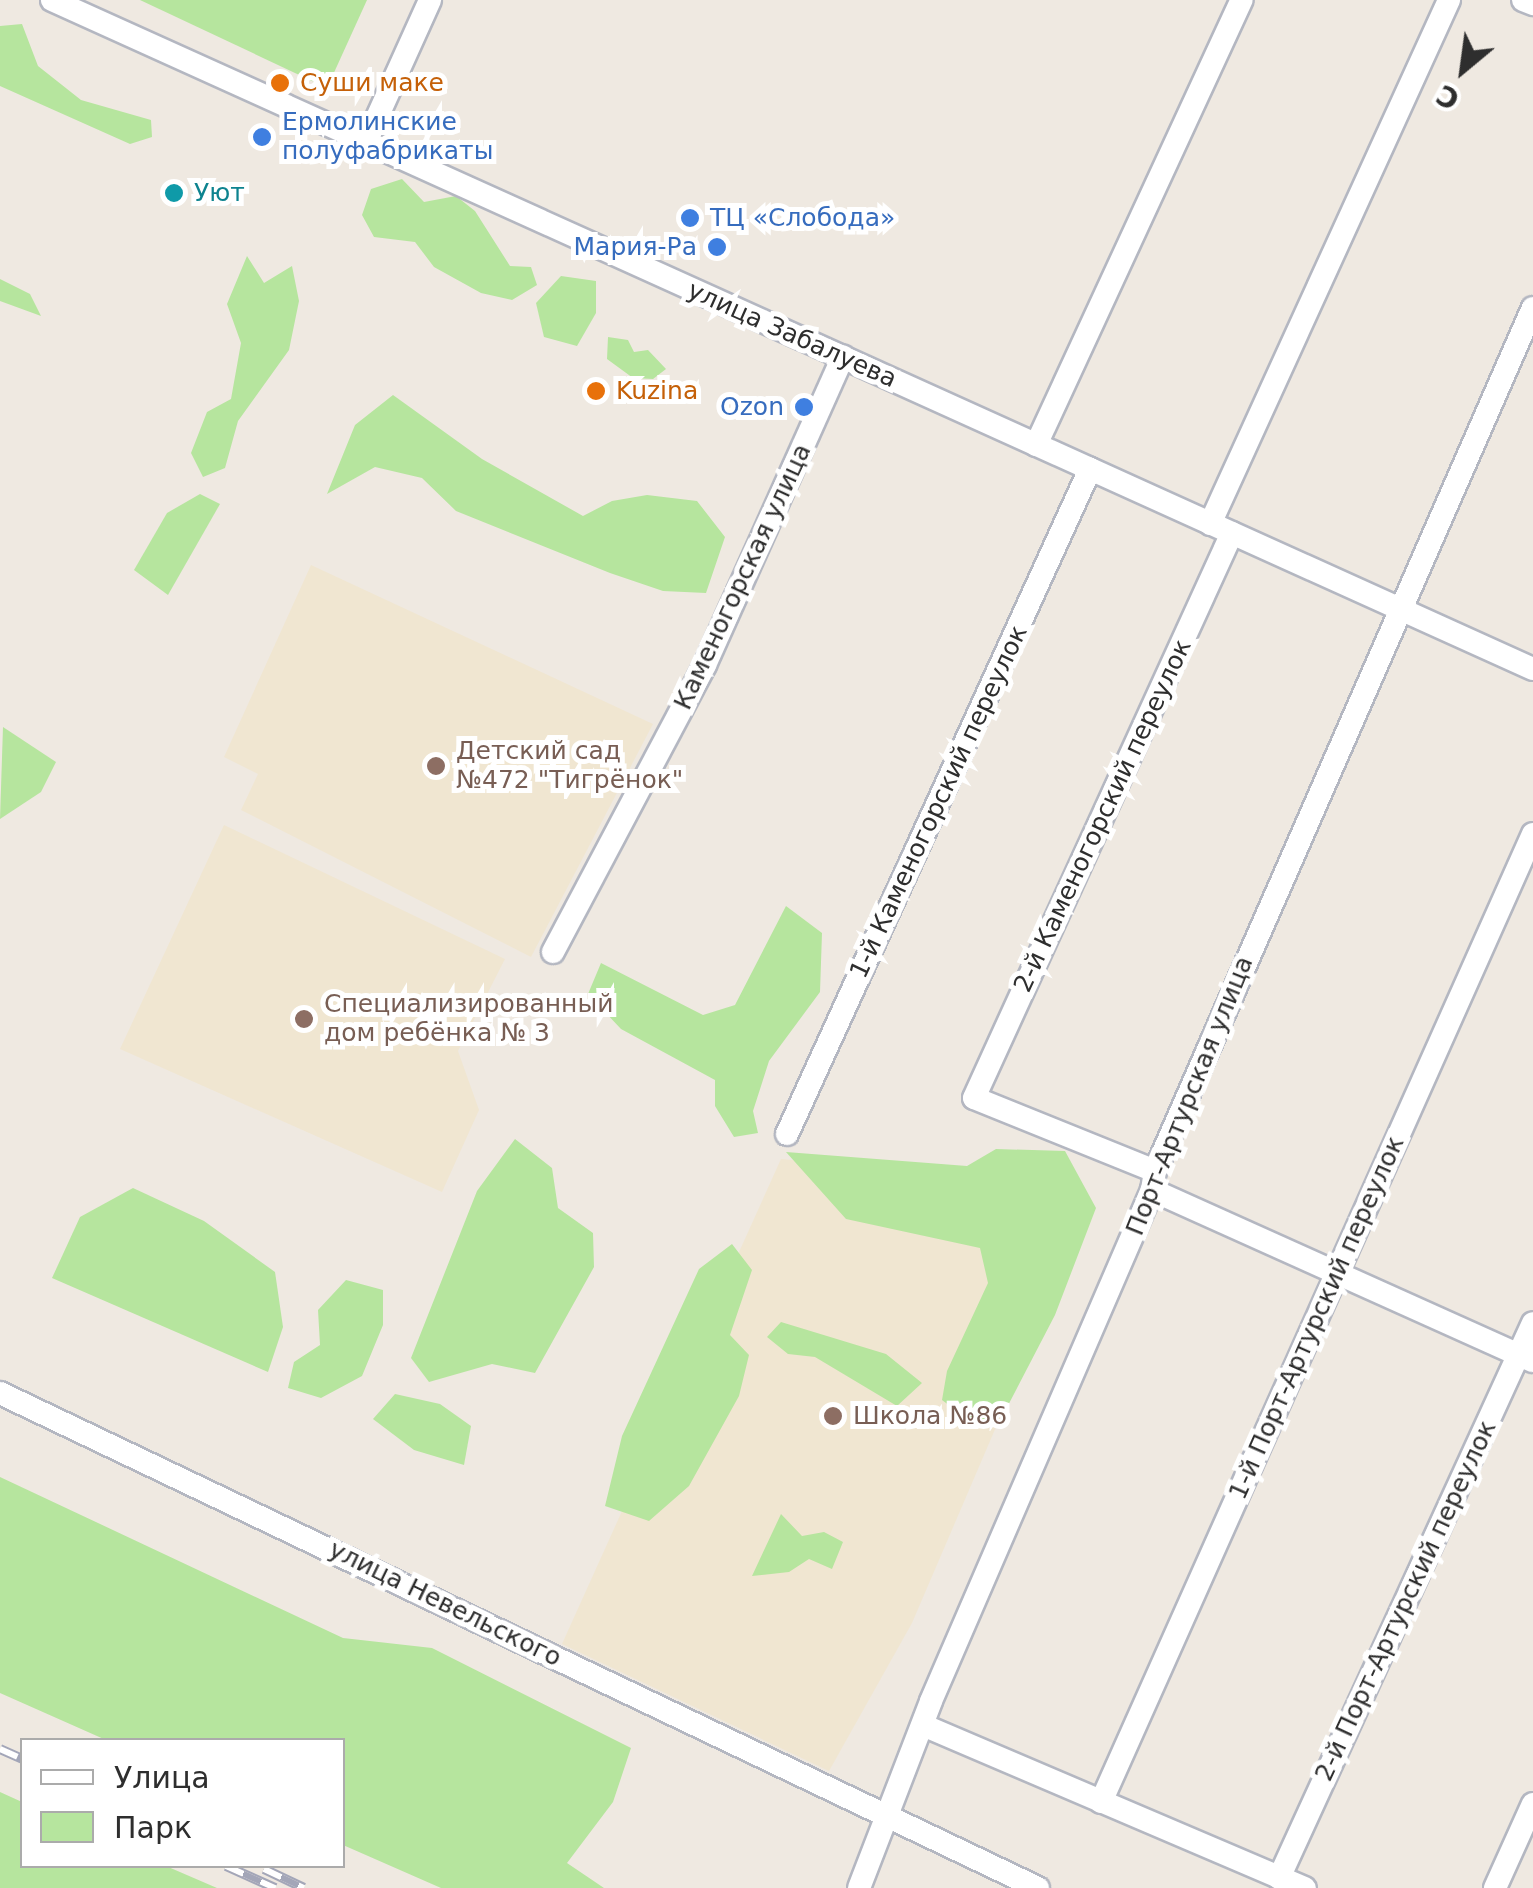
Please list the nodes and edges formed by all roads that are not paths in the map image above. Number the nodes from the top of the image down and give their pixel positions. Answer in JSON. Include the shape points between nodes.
{"nodes":[{"id":1,"x":52,"y":0,"type":"edge"},
{"id":2,"x":430,"y":0,"type":"edge"},
{"id":3,"x":1242,"y":0,"type":"edge"},
{"id":4,"x":1449,"y":0,"type":"edge"},
{"id":5,"x":1522,"y":0,"type":"edge"},
{"id":6,"x":1533,"y":4,"type":"edge"},
{"id":7,"x":366,"y":142,"type":"junction"},
{"id":8,"x":1533,"y":308,"type":"edge"},
{"id":9,"x":842,"y":358,"type":"junction"},
{"id":10,"x":1036,"y":445,"type":"junction"},
{"id":11,"x":1090,"y":469,"type":"junction"},
{"id":12,"x":1221,"y":529,"type":"junction"},
{"id":13,"x":1397,"y":608,"type":"junction"},
{"id":14,"x":1533,"y":670,"type":"edge"},
{"id":15,"x":1533,"y":834,"type":"edge"},
{"id":16,"x":552,"y":952,"type":"dead end"},
{"id":17,"x":787,"y":1134,"type":"dead end"},
{"id":18,"x":1154,"y":1181,"type":"junction"},
{"id":19,"x":1338,"y":1273,"type":"junction"},
{"id":20,"x":1533,"y":1323,"type":"edge"},
{"id":21,"x":1526,"y":1358,"type":"edge"},
{"id":22,"x":0,"y":1393,"type":"edge"},
{"id":23,"x":925,"y":1726,"type":"junction"},
{"id":24,"x":1100,"y":1802,"type":"junction"},
{"id":25,"x":1533,"y":1804,"type":"edge"},
{"id":26,"x":889,"y":1817,"type":"junction"},
{"id":27,"x":1279,"y":1878,"type":"junction"},
{"id":28,"x":859,"y":1888,"type":"edge"},
{"id":29,"x":1038,"y":1888,"type":"edge"},
{"id":30,"x":1305,"y":1888,"type":"edge"},
{"id":31,"x":1495,"y":1888,"type":"edge"}],
"edges":[{"from":1,"to":7,"type":"street","name":"улица Забалуева"},
{"from":2,"to":7,"type":"street"},
{"from":3,"to":10,"type":"street"},
{"from":4,"to":12,"type":"street","name":"2-й Каменогорский переулок"},
{"from":5,"to":6,"type":"street"},
{"from":7,"to":9,"type":"street","name":"улица Забалуева"},
{"from":8,"to":13,"type":"street","name":"Порт-Артурская улица"},
{"from":9,"to":10,"type":"street","name":"улица Забалуева"},
{"from":9,"to":16,"type":"street","name":"Каменогорская улица","via":[[706,665]]},
{"from":10,"to":11,"type":"street","name":"улица Забалуева"},
{"from":11,"to":12,"type":"street","name":"улица Забалуева"},
{"from":11,"to":17,"type":"street","name":"1-й Каменогорский переулок"},
{"from":12,"to":13,"type":"street","name":"улица Забалуева"},
{"from":12,"to":18,"type":"street","name":"2-й Каменогорский переулок","via":[[974,1098]]},
{"from":13,"to":14,"type":"street","name":"улица Забалуева"},
{"from":13,"to":18,"type":"street","name":"Порт-Артурская улица"},
{"from":15,"to":19,"type":"street","name":"1-й Порт-Артурский переулок"},
{"from":18,"to":19,"type":"street"},
{"from":18,"to":23,"type":"street","name":"Порт-Артурская улица"},
{"from":19,"to":21,"type":"street"},
{"from":19,"to":24,"type":"street","name":"1-й Порт-Артурский переулок"},
{"from":20,"to":21,"type":"street","name":"2-й Порт-Артурский переулок"},
{"from":21,"to":27,"type":"street","name":"2-й Порт-Артурский переулок"},
{"from":22,"to":26,"type":"street","name":"улица Невельского"},
{"from":23,"to":24,"type":"street"},
{"from":23,"to":26,"type":"street","name":"Порт-Артурская улица"},
{"from":24,"to":27,"type":"street"},
{"from":25,"to":31,"type":"street"},
{"from":26,"to":28,"type":"street","name":"Порт-Артурская улица"},
{"from":26,"to":29,"type":"street","name":"улица Невельского"},
{"from":27,"to":30,"type":"street"}]}
